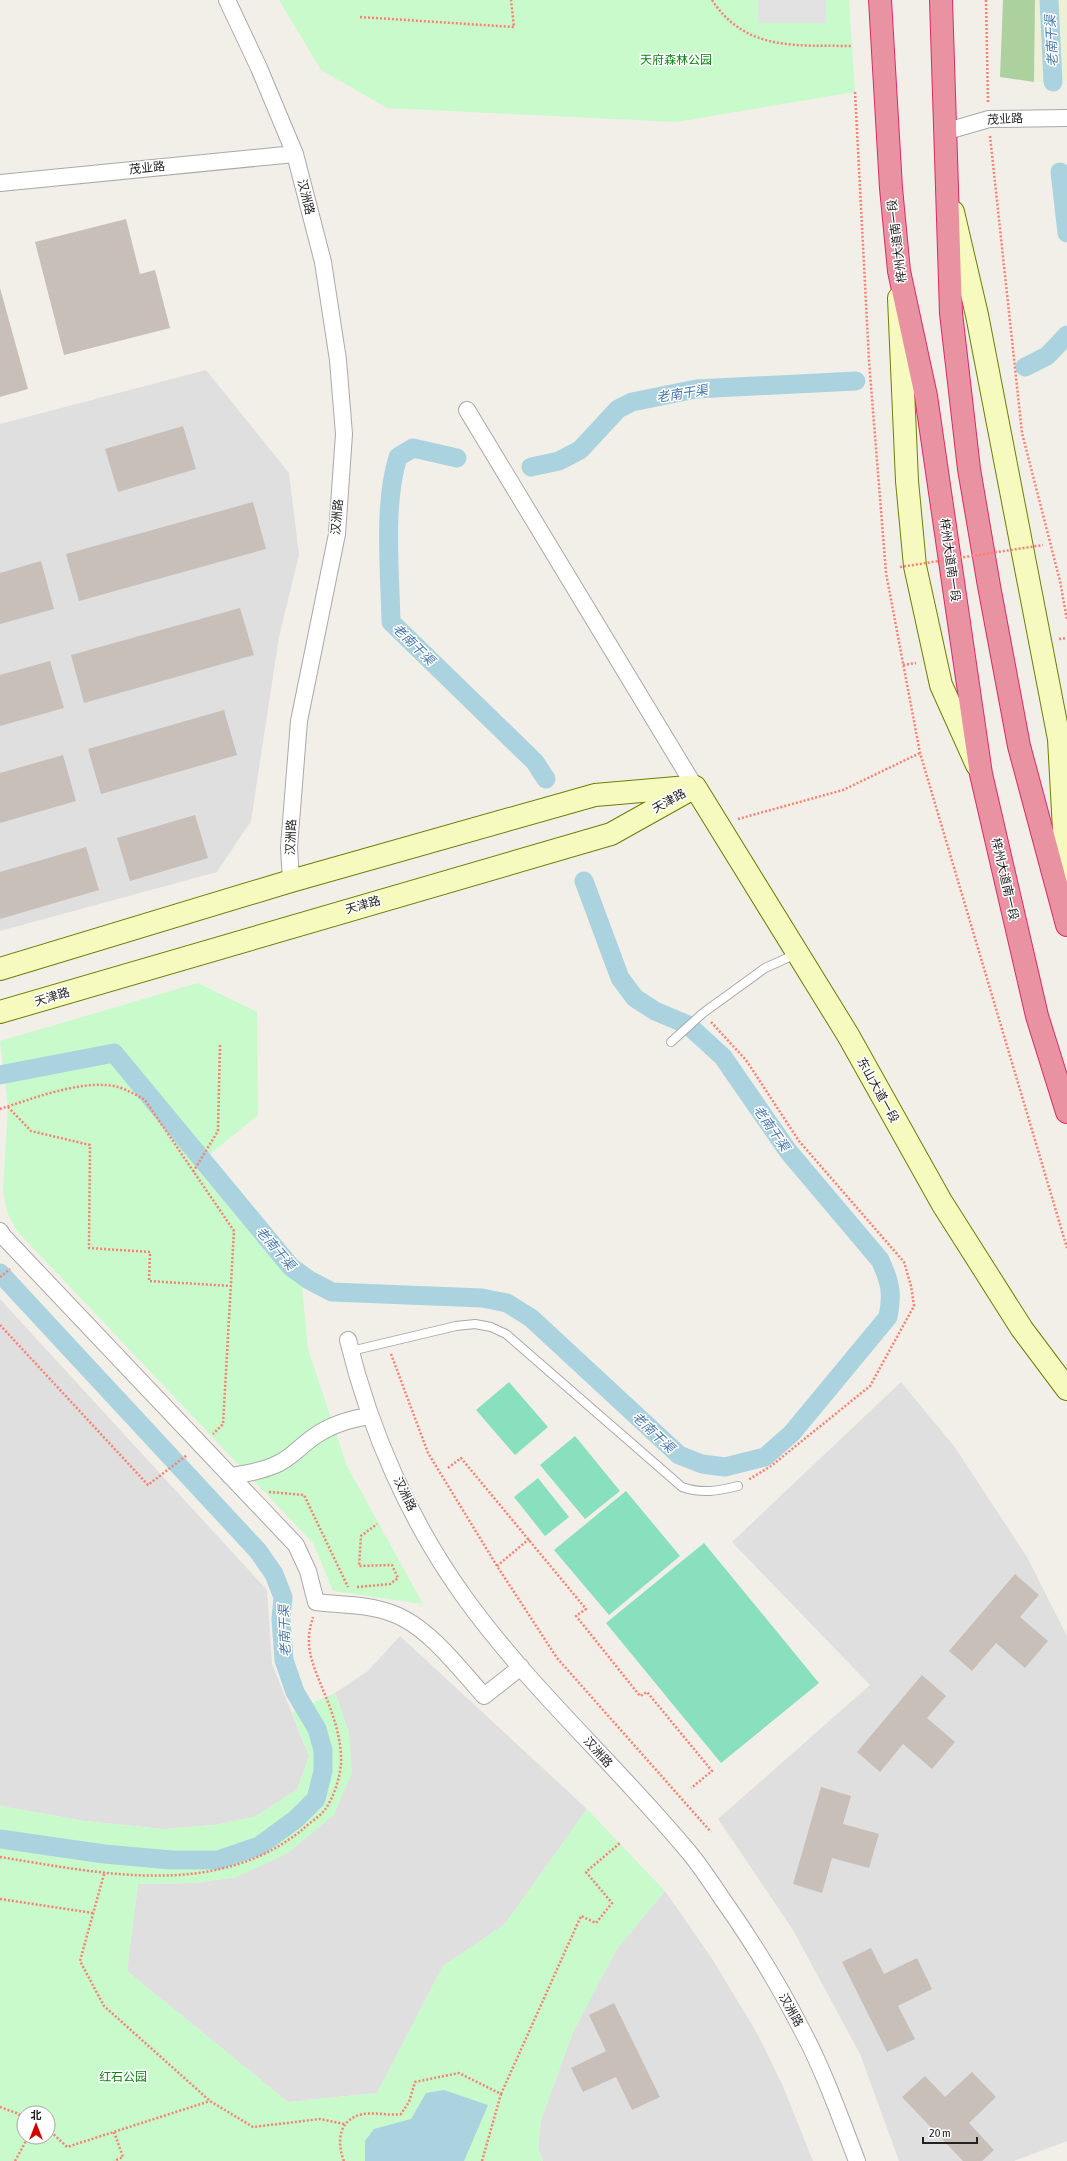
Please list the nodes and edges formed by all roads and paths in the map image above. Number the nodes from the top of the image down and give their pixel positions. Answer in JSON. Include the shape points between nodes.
{"nodes":[{"id":1,"x":227,"y":0,"type":"edge"},
{"id":2,"x":512,"y":0,"type":"edge"},
{"id":3,"x":712,"y":0,"type":"edge"},
{"id":4,"x":880,"y":0,"type":"edge"},
{"id":5,"x":941,"y":0,"type":"edge"},
{"id":6,"x":986,"y":0,"type":"edge"},
{"id":7,"x":360,"y":17,"type":"dead end"},
{"id":8,"x":852,"y":46,"type":"dead end"},
{"id":9,"x":988,"y":118,"type":"junction"},
{"id":10,"x":1067,"y":118,"type":"edge"},
{"id":11,"x":944,"y":132,"type":"junction"},
{"id":12,"x":295,"y":154,"type":"junction"},
{"id":13,"x":0,"y":183,"type":"edge"},
{"id":14,"x":946,"y":183,"type":"junction"},
{"id":15,"x":899,"y":271,"type":"junction"},
{"id":16,"x":467,"y":410,"type":"dead end"},
{"id":17,"x":1042,"y":545,"type":"dead end"},
{"id":18,"x":900,"y":568,"type":"dead end"},
{"id":19,"x":1067,"y":620,"type":"edge"},
{"id":20,"x":1063,"y":738,"type":"edge"},
{"id":21,"x":920,"y":753,"type":"dead end"},
{"id":22,"x":1064,"y":765,"type":"edge"},
{"id":23,"x":981,"y":774,"type":"junction"},
{"id":24,"x":695,"y":787,"type":"junction"},
{"id":25,"x":718,"y":825,"type":"junction"},
{"id":26,"x":291,"y":881,"type":"junction"},
{"id":27,"x":1067,"y":884,"type":"edge"},
{"id":28,"x":1067,"y":925,"type":"edge"},
{"id":29,"x":797,"y":954,"type":"junction"},
{"id":30,"x":0,"y":969,"type":"edge"},
{"id":31,"x":0,"y":1012,"type":"edge"},
{"id":32,"x":703,"y":1013,"type":"junction"},
{"id":33,"x":671,"y":1042,"type":"dead end"},
{"id":34,"x":220,"y":1043,"type":"dead end"},
{"id":35,"x":8,"y":1106,"type":"junction"},
{"id":36,"x":0,"y":1109,"type":"edge"},
{"id":37,"x":1067,"y":1112,"type":"edge"},
{"id":38,"x":193,"y":1172,"type":"junction"},
{"id":39,"x":0,"y":1231,"type":"edge"},
{"id":40,"x":231,"y":1286,"type":"junction"},
{"id":41,"x":0,"y":1325,"type":"edge"},
{"id":42,"x":387,"y":1343,"type":"junction"},
{"id":43,"x":349,"y":1346,"type":"joint"},
{"id":44,"x":1067,"y":1389,"type":"edge"},
{"id":45,"x":370,"y":1416,"type":"junction"},
{"id":46,"x":223,"y":1424,"type":"dead end"},
{"id":47,"x":200,"y":1445,"type":"junction"},
{"id":48,"x":448,"y":1468,"type":"dead end"},
{"id":49,"x":230,"y":1476,"type":"junction"},
{"id":50,"x":738,"y":1486,"type":"joint"},
{"id":51,"x":264,"y":1492,"type":"dead end"},
{"id":52,"x":378,"y":1524,"type":"dead end"},
{"id":53,"x":529,"y":1539,"type":"junction"},
{"id":54,"x":496,"y":1566,"type":"junction"},
{"id":55,"x":316,"y":1602,"type":"junction"},
{"id":56,"x":521,"y":1667,"type":"junction"},
{"id":57,"x":691,"y":1788,"type":"dead end"},
{"id":58,"x":711,"y":1832,"type":"dead end"},
{"id":59,"x":620,"y":1843,"type":"dead end"},
{"id":60,"x":0,"y":1857,"type":"edge"},
{"id":61,"x":104,"y":1874,"type":"junction"},
{"id":62,"x":0,"y":1899,"type":"edge"},
{"id":63,"x":93,"y":1912,"type":"junction"},
{"id":64,"x":501,"y":2094,"type":"junction"},
{"id":65,"x":210,"y":2101,"type":"junction"},
{"id":66,"x":0,"y":2107,"type":"edge"},
{"id":67,"x":16,"y":2113,"type":"edge"},
{"id":68,"x":344,"y":2124,"type":"junction"},
{"id":69,"x":114,"y":2132,"type":"junction"},
{"id":70,"x":56,"y":2137,"type":"edge"},
{"id":71,"x":24,"y":2145,"type":"edge"},
{"id":72,"x":15,"y":2161,"type":"edge"},
{"id":73,"x":114,"y":2161,"type":"edge"},
{"id":74,"x":344,"y":2161,"type":"edge"},
{"id":75,"x":482,"y":2161,"type":"edge"},
{"id":76,"x":857,"y":2161,"type":"edge"}],
"edges":[{"from":1,"to":12,"type":"street","name":"汉洲路"},
{"from":2,"to":7,"type":"path","via":[[514,27]]},
{"from":3,"to":8,"type":"path","via":[[738,29],[766,41],[799,46]]},
{"from":4,"to":15,"type":"highway","name":"梓州大道南一段","via":[[891,188]]},
{"from":5,"to":11,"type":"highway"},
{"from":6,"to":9,"type":"path"},
{"from":9,"to":10,"type":"street","name":"茂业路"},
{"from":9,"to":11,"type":"street","name":"茂业路"},
{"from":9,"to":19,"type":"path","via":[[1022,433],[1060,581]]},
{"from":11,"to":14,"type":"highway"},
{"from":12,"to":13,"type":"street","name":"茂业路"},
{"from":12,"to":26,"type":"street","name":"汉洲路","via":[[323,262],[338,360],[344,434],[337,534],[299,721],[289,847]]},
{"from":14,"to":20,"type":"street","via":[[977,315]]},
{"from":14,"to":28,"type":"highway","via":[[951,314],[969,469],[988,586],[1019,746]]},
{"from":15,"to":23,"type":"highway","name":"梓州大道南一段","via":[[926,396]]},
{"from":15,"to":23,"type":"street","via":[[906,474],[915,566],[941,685]]},
{"from":16,"to":24,"type":"street"},
{"from":17,"to":18,"type":"path","bridge":true},
{"from":20,"to":22,"type":"street"},
{"from":21,"to":25,"type":"path","via":[[843,790]]},
{"from":22,"to":27,"type":"street"},
{"from":23,"to":37,"type":"highway","name":"梓州大道南一段","via":[[1036,1016]]},
{"from":24,"to":25,"type":"street","name":"东山大道一段"},
{"from":24,"to":26,"type":"street","name":"天津路","via":[[595,795]]},
{"from":24,"to":31,"type":"street","name":"天津路","via":[[611,834]]},
{"from":25,"to":29,"type":"street","name":"东山大道一段"},
{"from":26,"to":30,"type":"street","name":"天津路"},
{"from":29,"to":32,"type":"lane","via":[[765,968]]},
{"from":29,"to":44,"type":"street","name":"东山大道一段","via":[[848,1035],[942,1203],[1022,1329]]},
{"from":32,"to":33,"type":"lane"},
{"from":32,"to":50,"type":"path","via":[[746,1060],[799,1141],[904,1262],[914,1306],[870,1386],[771,1466]]},
{"from":34,"to":38,"type":"path","via":[[218,1131]]},
{"from":35,"to":36,"type":"path"},
{"from":35,"to":38,"type":"path","via":[[76,1088],[106,1084],[129,1091],[145,1100]]},
{"from":35,"to":40,"type":"path","via":[[31,1131],[90,1145],[89,1248],[150,1252],[149,1281]]},
{"from":38,"to":40,"type":"path","via":[[234,1231]]},
{"from":39,"to":47,"type":"street"},
{"from":40,"to":46,"type":"path"},
{"from":41,"to":47,"type":"path","via":[[148,1485]]},
{"from":42,"to":43,"type":"lane"},
{"from":42,"to":50,"type":"lane","via":[[456,1326],[475,1324],[491,1327],[506,1334],[682,1487],[696,1492],[713,1492]]},
{"from":42,"to":54,"type":"path","via":[[428,1453]]},
{"from":43,"to":45,"type":"street","name":"汉洲路"},
{"from":45,"to":49,"type":"street","via":[[334,1425],[314,1436],[276,1465]]},
{"from":45,"to":56,"type":"street","name":"汉洲路","via":[[394,1473],[424,1533],[465,1597]]},
{"from":47,"to":49,"type":"street"},
{"from":48,"to":53,"type":"path","via":[[461,1458]]},
{"from":49,"to":55,"type":"street","via":[[296,1545],[308,1571]]},
{"from":51,"to":52,"type":"path","via":[[304,1495],[349,1588],[390,1584],[398,1578],[392,1565],[359,1566],[360,1536]]},
{"from":53,"to":54,"type":"path"},
{"from":53,"to":57,"type":"path","via":[[586,1608],[576,1616],[586,1629],[640,1696],[647,1692],[712,1771]]},
{"from":54,"to":58,"type":"path","via":[[557,1658]]},
{"from":55,"to":56,"type":"street","via":[[375,1608],[392,1613],[419,1628],[484,1696]]},
{"from":55,"to":61,"type":"path","via":[[309,1638],[312,1663],[339,1734],[341,1764],[336,1788],[324,1811],[266,1854],[218,1871],[172,1875]]},
{"from":56,"to":76,"type":"street","name":"汉洲路","via":[[692,1856],[741,1926],[803,2030]]},
{"from":59,"to":64,"type":"path","via":[[586,1872],[612,1903],[596,1923],[581,1916]]},
{"from":60,"to":61,"type":"path"},
{"from":61,"to":63,"type":"path"},
{"from":62,"to":63,"type":"path"},
{"from":63,"to":65,"type":"path","via":[[80,1961],[104,2006]]},
{"from":64,"to":68,"type":"path","via":[[459,2073],[415,2082],[409,2102],[401,2114],[364,2114],[353,2117]]},
{"from":64,"to":75,"type":"path"},
{"from":65,"to":68,"type":"path","via":[[253,2127],[320,2119]]},
{"from":65,"to":69,"type":"path"},
{"from":66,"to":67,"type":"path"},
{"from":68,"to":74,"type":"path","via":[[339,2143]]},
{"from":69,"to":70,"type":"path","via":[[67,2147]]},
{"from":69,"to":73,"type":"path","via":[[123,2158]]},
{"from":71,"to":72,"type":"path"}]}
